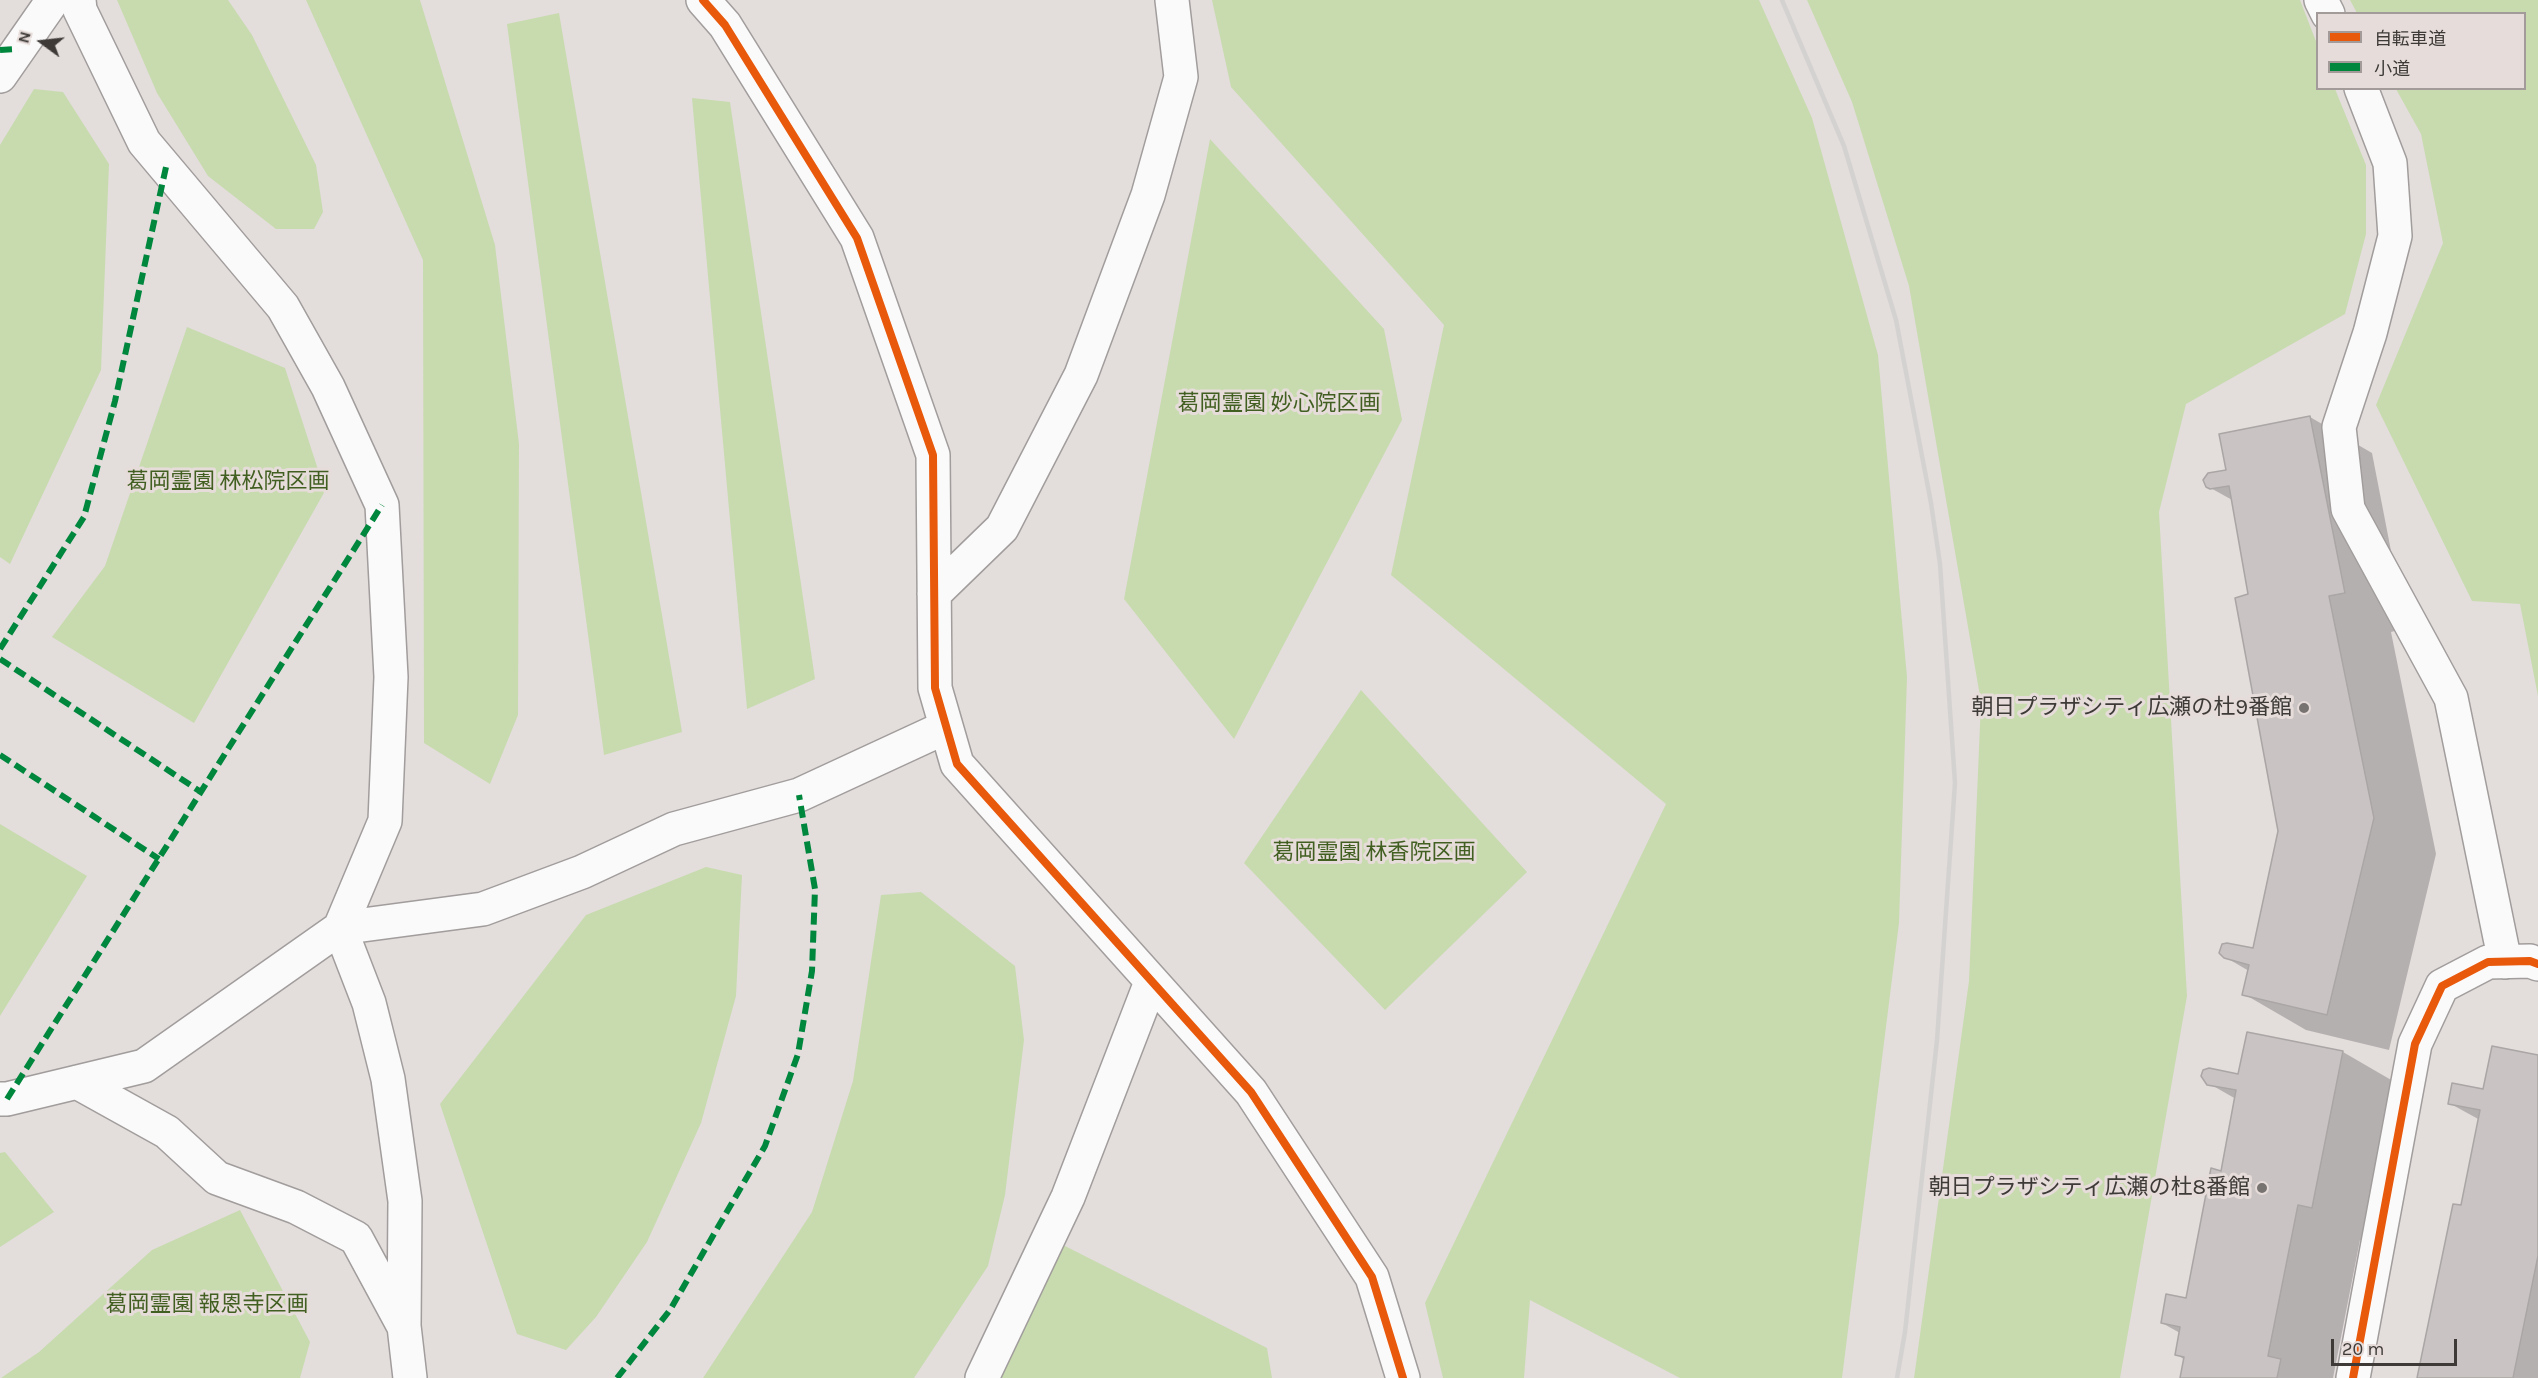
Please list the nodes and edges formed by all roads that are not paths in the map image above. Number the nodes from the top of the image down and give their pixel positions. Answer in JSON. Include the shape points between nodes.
{"nodes":[{"id":1,"x":53,"y":0,"type":"edge"},
{"id":2,"x":80,"y":0,"type":"edge"},
{"id":3,"x":703,"y":0,"type":"edge"},
{"id":4,"x":1172,"y":0,"type":"edge"},
{"id":5,"x":0,"y":76,"type":"edge"},
{"id":6,"x":2362,"y":90,"type":"edge"},
{"id":7,"x":934,"y":594,"type":"junction"},
{"id":8,"x":946,"y":727,"type":"junction"},
{"id":9,"x":340,"y":928,"type":"junction"},
{"id":10,"x":2505,"y":962,"type":"junction"},
{"id":11,"x":2538,"y":964,"type":"edge"},
{"id":12,"x":1151,"y":982,"type":"junction"},
{"id":13,"x":77,"y":1082,"type":"junction"},
{"id":14,"x":0,"y":1099,"type":"edge"},
{"id":15,"x":404,"y":1326,"type":"junction"},
{"id":16,"x":410,"y":1378,"type":"edge"},
{"id":17,"x":982,"y":1378,"type":"edge"},
{"id":18,"x":1403,"y":1378,"type":"edge"},
{"id":19,"x":2354,"y":1378,"type":"edge"}],
"edges":[{"from":1,"to":5,"type":"street"},
{"from":2,"to":9,"type":"street","via":[[80,10],[144,142],[283,307],[328,387],[382,505],[391,677],[385,821]]},
{"from":3,"to":7,"type":"street","via":[[725,25],[857,238],[933,455]]},
{"from":4,"to":7,"type":"street","via":[[1181,77],[1148,195],[1081,375],[1002,528]]},
{"from":6,"to":10,"type":"street","via":[[2391,163],[2396,237],[2340,427],[2348,510],[2451,698]]},
{"from":7,"to":8,"type":"street","via":[[935,688]]},
{"from":8,"to":9,"type":"street","via":[[799,795],[674,829],[582,872],[483,909]]},
{"from":8,"to":12,"type":"street","via":[[957,764]]},
{"from":9,"to":13,"type":"street","via":[[144,1066]]},
{"from":9,"to":15,"type":"street","via":[[369,1003],[388,1079],[405,1201]]},
{"from":10,"to":11,"type":"street"},
{"from":10,"to":19,"type":"street","via":[[2488,962],[2442,986],[2415,1044]]},
{"from":12,"to":17,"type":"street","via":[[1068,1197]]},
{"from":12,"to":18,"type":"street","via":[[1251,1092],[1372,1277]]},
{"from":13,"to":14,"type":"street"},
{"from":13,"to":15,"type":"street","via":[[167,1132],[217,1178],[296,1207],[356,1238]]},
{"from":15,"to":16,"type":"street"}]}
